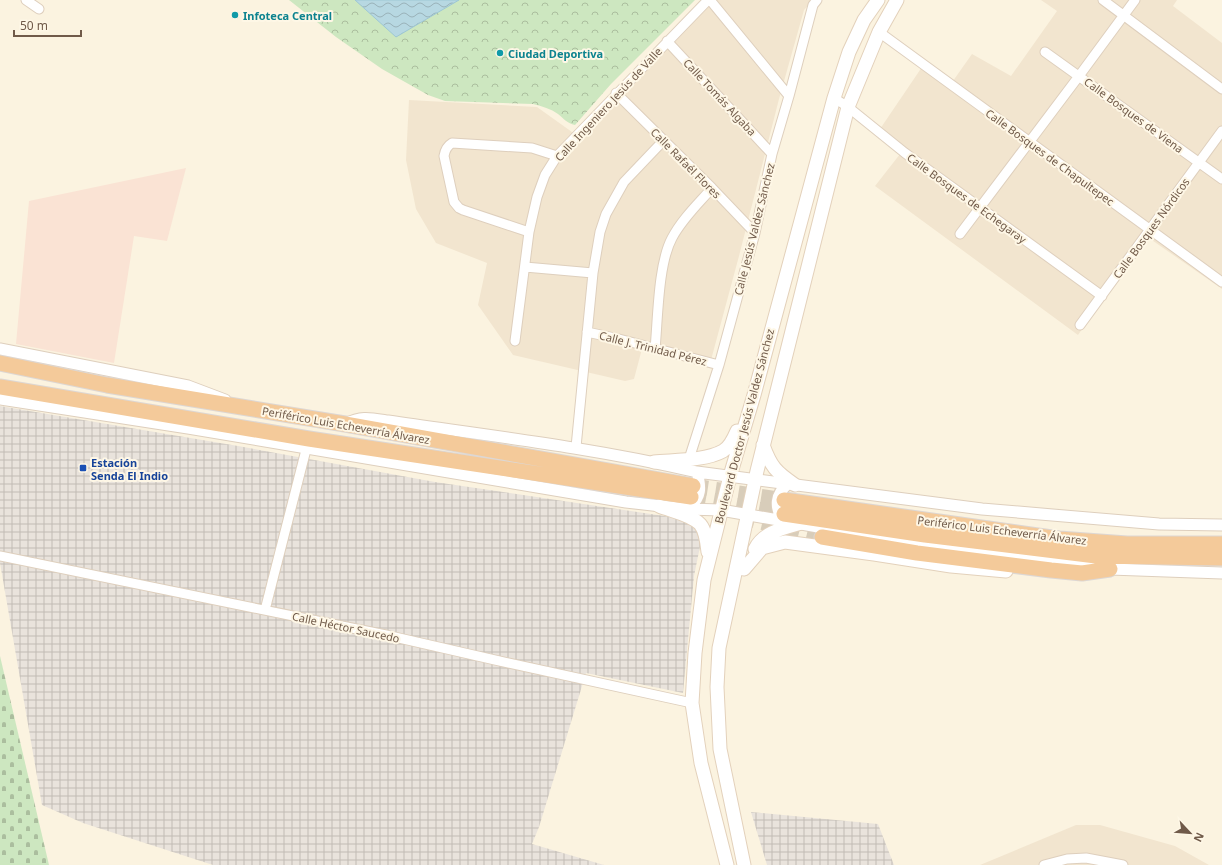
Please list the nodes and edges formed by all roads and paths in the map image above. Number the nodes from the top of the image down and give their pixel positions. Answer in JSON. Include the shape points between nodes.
{"nodes":[{"id":1,"x":26,"y":0,"type":"edge"},
{"id":2,"x":709,"y":0,"type":"edge"},
{"id":3,"x":878,"y":0,"type":"edge"},
{"id":4,"x":897,"y":0,"type":"edge"},
{"id":5,"x":1103,"y":0,"type":"edge"},
{"id":6,"x":1134,"y":0,"type":"edge"},
{"id":7,"x":813,"y":2,"type":"edge"},
{"id":8,"x":38,"y":9,"type":"dead end"},
{"id":9,"x":1124,"y":15,"type":"junction"},
{"id":10,"x":879,"y":32,"type":"junction"},
{"id":11,"x":668,"y":41,"type":"junction"},
{"id":12,"x":1045,"y":52,"type":"dead end"},
{"id":13,"x":1079,"y":76,"type":"junction"},
{"id":14,"x":1222,"y":89,"type":"edge"},
{"id":15,"x":616,"y":93,"type":"junction"},
{"id":16,"x":790,"y":96,"type":"junction"},
{"id":17,"x":834,"y":98,"type":"junction"},
{"id":18,"x":848,"y":107,"type":"junction"},
{"id":19,"x":1222,"y":131,"type":"edge"},
{"id":20,"x":664,"y":140,"type":"junction"},
{"id":21,"x":1030,"y":142,"type":"junction"},
{"id":22,"x":772,"y":154,"type":"junction"},
{"id":23,"x":557,"y":156,"type":"junction"},
{"id":24,"x":1199,"y":162,"type":"junction"},
{"id":25,"x":1222,"y":179,"type":"edge"},
{"id":26,"x":712,"y":188,"type":"junction"},
{"id":27,"x":979,"y":207,"type":"junction"},
{"id":28,"x":1149,"y":230,"type":"junction"},
{"id":29,"x":529,"y":232,"type":"junction"},
{"id":30,"x":755,"y":233,"type":"junction"},
{"id":31,"x":960,"y":234,"type":"dead end"},
{"id":32,"x":524,"y":267,"type":"junction"},
{"id":33,"x":593,"y":273,"type":"junction"},
{"id":34,"x":1222,"y":282,"type":"edge"},
{"id":35,"x":1102,"y":296,"type":"junction"},
{"id":36,"x":1080,"y":325,"type":"dead end"},
{"id":37,"x":587,"y":332,"type":"junction"},
{"id":38,"x":515,"y":341,"type":"dead end"},
{"id":39,"x":655,"y":349,"type":"junction"},
{"id":40,"x":0,"y":350,"type":"edge"},
{"id":41,"x":0,"y":363,"type":"edge"},
{"id":42,"x":719,"y":365,"type":"junction"},
{"id":43,"x":0,"y":387,"type":"edge"},
{"id":44,"x":754,"y":395,"type":"junction"},
{"id":45,"x":0,"y":399,"type":"edge"},
{"id":46,"x":252,"y":410,"type":"junction"},
{"id":47,"x":345,"y":424,"type":"junction"},
{"id":48,"x":308,"y":444,"type":"junction"},
{"id":49,"x":763,"y":445,"type":"junction"},
{"id":50,"x":576,"y":447,"type":"junction"},
{"id":51,"x":689,"y":459,"type":"junction"},
{"id":52,"x":654,"y":462,"type":"junction"},
{"id":53,"x":730,"y":476,"type":"junction"},
{"id":54,"x":755,"y":479,"type":"junction"},
{"id":55,"x":791,"y":484,"type":"junction"},
{"id":56,"x":691,"y":493,"type":"junction"},
{"id":57,"x":660,"y":500,"type":"junction"},
{"id":58,"x":721,"y":510,"type":"junction"},
{"id":59,"x":784,"y":512,"type":"junction"},
{"id":60,"x":747,"y":515,"type":"junction"},
{"id":61,"x":921,"y":519,"type":"junction"},
{"id":62,"x":801,"y":523,"type":"junction"},
{"id":63,"x":1222,"y":525,"type":"edge"},
{"id":64,"x":822,"y":537,"type":"tunnel mouth"},
{"id":65,"x":1222,"y":538,"type":"edge"},
{"id":66,"x":1222,"y":544,"type":"edge"},
{"id":67,"x":992,"y":553,"type":"junction"},
{"id":68,"x":0,"y":556,"type":"edge"},
{"id":69,"x":1096,"y":556,"type":"junction"},
{"id":70,"x":1222,"y":558,"type":"edge"},
{"id":71,"x":708,"y":560,"type":"junction"},
{"id":72,"x":744,"y":569,"type":"junction"},
{"id":73,"x":1110,"y":569,"type":"junction"},
{"id":74,"x":1077,"y":572,"type":"junction"},
{"id":75,"x":1222,"y":573,"type":"edge"},
{"id":76,"x":265,"y":610,"type":"junction"},
{"id":77,"x":726,"y":611,"type":"junction"},
{"id":78,"x":692,"y":703,"type":"junction"},
{"id":79,"x":1060,"y":863,"type":"edge"},
{"id":80,"x":726,"y":865,"type":"edge"},
{"id":81,"x":745,"y":865,"type":"edge"},
{"id":82,"x":1044,"y":865,"type":"edge"},
{"id":83,"x":1123,"y":865,"type":"edge"}],
"edges":[{"from":1,"to":8,"type":"street"},
{"from":2,"to":11,"type":"street","name":"Calle Ingeniero Jesús de Valle"},
{"from":2,"to":16,"type":"street"},
{"from":3,"to":17,"type":"main road","name":"Boulevard Doctor Jesús Valdez Sánchez","via":[[864,20],[849,52]]},
{"from":4,"to":10,"type":"main road","name":"Boulevard Doctor Jesús Valdez Sánchez"},
{"from":5,"to":9,"type":"street"},
{"from":6,"to":9,"type":"street"},
{"from":7,"to":16,"type":"street","name":"Calle Jesús Valdez Sánchez"},
{"from":9,"to":13,"type":"street"},
{"from":9,"to":14,"type":"street"},
{"from":10,"to":18,"type":"main road","name":"Boulevard Doctor Jesús Valdez Sánchez"},
{"from":10,"to":21,"type":"street","name":"Calle Bosques de Chapultepec"},
{"from":11,"to":15,"type":"street","name":"Calle Ingeniero Jesús de Valle"},
{"from":11,"to":22,"type":"street","name":"Calle Tomás Algaba"},
{"from":12,"to":13,"type":"street","name":"Calle Bosques de Viena"},
{"from":13,"to":21,"type":"street"},
{"from":13,"to":24,"type":"street","name":"Calle Bosques de Viena"},
{"from":15,"to":20,"type":"street","name":"Calle Rafaél Flores"},
{"from":15,"to":23,"type":"street","name":"Calle Ingeniero Jesús de Valle"},
{"from":16,"to":22,"type":"street","name":"Calle Jesús Valdez Sánchez"},
{"from":17,"to":18,"type":"street","name":"Calle Bosques de Echegaray"},
{"from":17,"to":44,"type":"main road","name":"Boulevard Doctor Jesús Valdez Sánchez"},
{"from":18,"to":27,"type":"street","name":"Calle Bosques de Echegaray"},
{"from":18,"to":49,"type":"main road","name":"Boulevard Doctor Jesús Valdez Sánchez"},
{"from":19,"to":24,"type":"street","name":"Calle Bosques Nórdicos"},
{"from":20,"to":26,"type":"street","name":"Calle Rafaél Flores"},
{"from":20,"to":33,"type":"street","via":[[624,182],[614,198],[600,232]]},
{"from":21,"to":27,"type":"street"},
{"from":21,"to":28,"type":"street","name":"Calle Bosques de Chapultepec"},
{"from":22,"to":30,"type":"street","name":"Calle Jesús Valdez Sánchez"},
{"from":23,"to":29,"type":"street","name":"Calle Ingeniero Jesús de Valle","via":[[540,186]]},
{"from":23,"to":29,"type":"street","via":[[532,148],[513,146],[452,143],[445,150],[444,156],[454,202],[459,208]]},
{"from":24,"to":25,"type":"street","name":"Calle Bosques de Viena"},
{"from":24,"to":28,"type":"street","name":"Calle Bosques Nórdicos"},
{"from":26,"to":30,"type":"street","name":"Calle Rafaél Flores"},
{"from":26,"to":39,"type":"street","via":[[678,227],[666,252]]},
{"from":27,"to":31,"type":"street"},
{"from":27,"to":35,"type":"street","name":"Calle Bosques de Echegaray"},
{"from":28,"to":34,"type":"street","name":"Calle Bosques de Chapultepec"},
{"from":28,"to":35,"type":"street","name":"Calle Bosques Nórdicos"},
{"from":29,"to":32,"type":"street","name":"Calle Ingeniero Jesús de Valle"},
{"from":30,"to":42,"type":"street","name":"Calle Jesús Valdez Sánchez"},
{"from":32,"to":33,"type":"street"},
{"from":32,"to":38,"type":"street","name":"Calle Ingeniero Jesús de Valle"},
{"from":33,"to":37,"type":"street"},
{"from":35,"to":36,"type":"street","name":"Calle Bosques Nórdicos"},
{"from":37,"to":39,"type":"street","name":"Calle J. Trinidad Pérez"},
{"from":37,"to":50,"type":"street"},
{"from":39,"to":42,"type":"street","name":"Calle J. Trinidad Pérez"},
{"from":40,"to":46,"type":"street","via":[[188,386]]},
{"from":41,"to":46,"type":"highway","name":"Periférico Luis Echeverría Álvarez","via":[[107,385]]},
{"from":42,"to":51,"type":"street","name":"Calle Jesús Valdez Sánchez"},
{"from":43,"to":48,"type":"highway","name":"Periférico Luis Echeverría Álvarez"},
{"from":44,"to":51,"type":"main road","via":[[737,432],[724,451],[707,457]]},
{"from":44,"to":53,"type":"main road","name":"Boulevard Doctor Jesús Valdez Sánchez"},
{"from":45,"to":48,"type":"street"},
{"from":46,"to":47,"type":"highway","name":"Periférico Luis Echeverría Álvarez"},
{"from":47,"to":50,"type":"street","via":[[366,418]]},
{"from":47,"to":56,"type":"highway","name":"Periférico Luis Echeverría Álvarez"},
{"from":48,"to":57,"type":"highway","name":"Periférico Luis Echeverría Álvarez"},
{"from":48,"to":76,"type":"street"},
{"from":49,"to":54,"type":"main road","name":"Boulevard Doctor Jesús Valdez Sánchez"},
{"from":49,"to":55,"type":"main road","via":[[773,468]]},
{"from":50,"to":52,"type":"street"},
{"from":51,"to":52,"type":"main road"},
{"from":52,"to":56,"type":"street"},
{"from":53,"to":54,"type":"street"},
{"from":53,"to":56,"type":"street"},
{"from":53,"to":58,"type":"main road","name":"Boulevard Doctor Jesús Valdez Sánchez"},
{"from":54,"to":55,"type":"street"},
{"from":54,"to":60,"type":"main road","name":"Boulevard Doctor Jesús Valdez Sánchez"},
{"from":55,"to":59,"type":"street","via":[[782,488],[776,502],[780,516]]},
{"from":55,"to":63,"type":"street","via":[[982,509],[1159,524]]},
{"from":56,"to":57,"type":"highway","name":"Periférico Luis Echeverría Álvarez"},
{"from":56,"to":58,"type":"street"},
{"from":57,"to":71,"type":"main road","via":[[700,525],[706,537]]},
{"from":58,"to":60,"type":"street"},
{"from":58,"to":71,"type":"main road","name":"Boulevard Doctor Jesús Valdez Sánchez"},
{"from":59,"to":60,"type":"street"},
{"from":59,"to":61,"type":"highway","name":"Periférico Luis Echeverría Álvarez"},
{"from":59,"to":62,"type":"street"},
{"from":59,"to":69,"type":"highway","name":"Periférico Luis Echeverría Álvarez","via":[[904,532]]},
{"from":60,"to":77,"type":"main road","name":"Boulevard Doctor Jesús Valdez Sánchez"},
{"from":61,"to":65,"type":"highway","via":[[950,516],[1107,533]]},
{"from":61,"to":66,"type":"highway","name":"Periférico Luis Echeverría Álvarez","via":[[1060,539],[1127,544]]},
{"from":62,"to":67,"type":"street","via":[[903,542]]},
{"from":62,"to":72,"type":"main road","via":[[777,530],[758,543]]},
{"from":64,"to":74,"type":"highway"},
{"from":67,"to":69,"type":"highway"},
{"from":67,"to":73,"type":"street"},
{"from":68,"to":76,"type":"street","name":"Calle Héctor Saucedo"},
{"from":69,"to":70,"type":"highway","name":"Periférico Luis Echeverría Álvarez"},
{"from":71,"to":78,"type":"main road","name":"Boulevard Doctor Jesús Valdez Sánchez","via":[[699,618]]},
{"from":72,"to":74,"type":"main road","via":[[762,548],[785,542],[1040,576],[1069,576]]},
{"from":72,"to":77,"type":"main road"},
{"from":73,"to":74,"type":"highway"},
{"from":73,"to":75,"type":"street"},
{"from":76,"to":78,"type":"street","name":"Calle Héctor Saucedo"},
{"from":77,"to":81,"type":"main road","name":"Boulevard Doctor Jesús Valdez Sánchez","via":[[719,648],[717,687],[720,749]]},
{"from":78,"to":80,"type":"main road","name":"Boulevard Doctor Jesús Valdez Sánchez","via":[[701,762]]},
{"from":79,"to":82,"type":"street"},
{"from":79,"to":83,"type":"street","via":[[1086,858]]}]}
